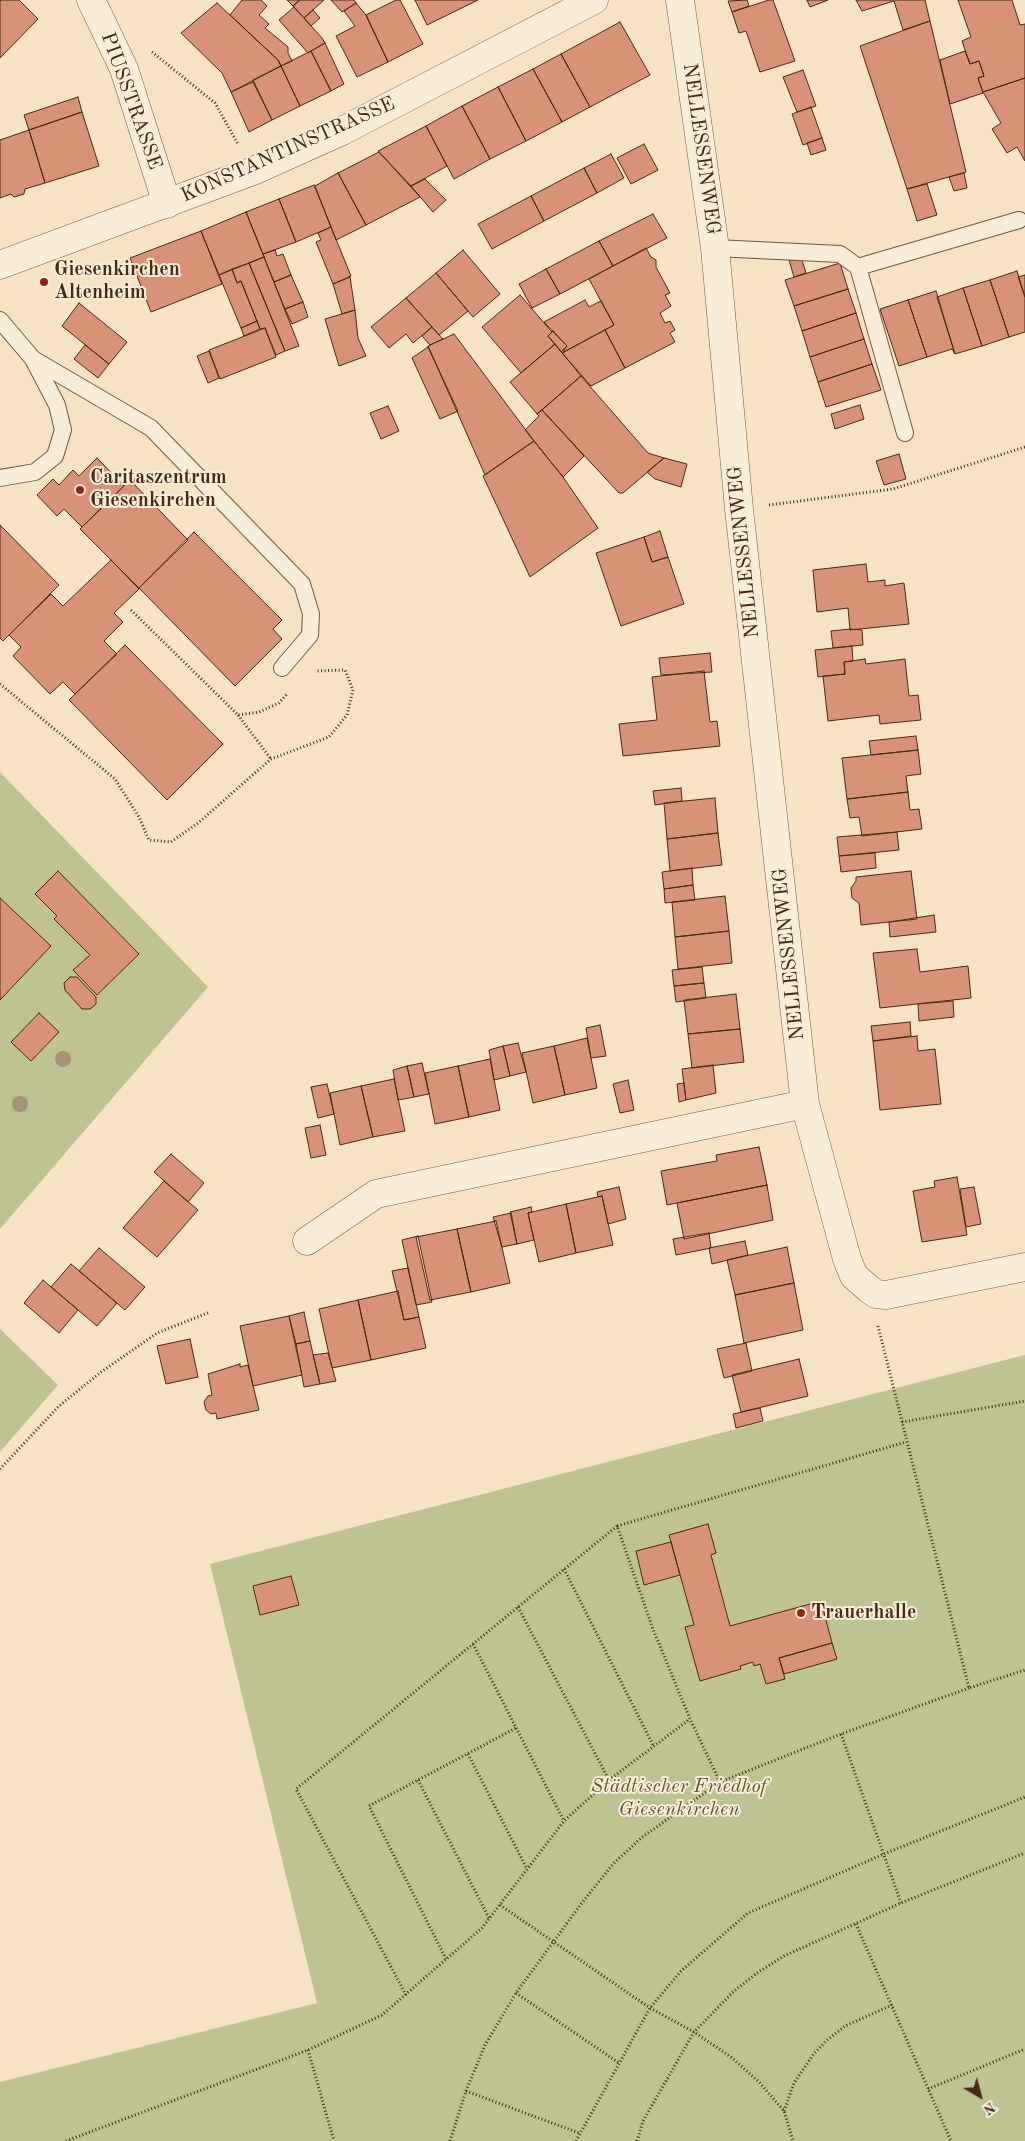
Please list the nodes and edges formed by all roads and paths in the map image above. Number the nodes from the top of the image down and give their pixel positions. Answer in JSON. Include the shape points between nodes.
{"nodes":[{"id":1,"x":90,"y":0,"type":"edge"},
{"id":2,"x":594,"y":0,"type":"edge"},
{"id":3,"x":680,"y":0,"type":"edge"},
{"id":4,"x":147,"y":48,"type":"dead end"},
{"id":5,"x":253,"y":171,"type":"junction"},
{"id":6,"x":167,"y":204,"type":"junction"},
{"id":7,"x":1019,"y":220,"type":"dead end"},
{"id":8,"x":715,"y":248,"type":"junction"},
{"id":9,"x":0,"y":265,"type":"edge"},
{"id":10,"x":858,"y":267,"type":"junction"},
{"id":11,"x":0,"y":320,"type":"edge"},
{"id":12,"x":33,"y":359,"type":"junction"},
{"id":13,"x":905,"y":433,"type":"dead end"},
{"id":14,"x":1025,"y":447,"type":"edge"},
{"id":15,"x":0,"y":478,"type":"edge"},
{"id":16,"x":739,"y":509,"type":"junction"},
{"id":17,"x":132,"y":610,"type":"dead end"},
{"id":18,"x":296,"y":653,"type":"junction"},
{"id":19,"x":282,"y":668,"type":"dead end"},
{"id":20,"x":0,"y":684,"type":"edge"},
{"id":21,"x":291,"y":690,"type":"dead end"},
{"id":22,"x":238,"y":714,"type":"junction"},
{"id":23,"x":270,"y":759,"type":"junction"},
{"id":24,"x":805,"y":1104,"type":"junction"},
{"id":25,"x":307,"y":1241,"type":"dead end"},
{"id":26,"x":1025,"y":1267,"type":"edge"},
{"id":27,"x":869,"y":1289,"type":"junction"},
{"id":28,"x":210,"y":1312,"type":"dead end"},
{"id":29,"x":1025,"y":1401,"type":"edge"},
{"id":30,"x":902,"y":1422,"type":"junction"},
{"id":31,"x":906,"y":1442,"type":"junction"},
{"id":32,"x":0,"y":1469,"type":"edge"},
{"id":33,"x":617,"y":1526,"type":"junction"},
{"id":34,"x":564,"y":1569,"type":"junction"},
{"id":35,"x":518,"y":1607,"type":"junction"},
{"id":36,"x":473,"y":1644,"type":"junction"},
{"id":37,"x":1025,"y":1670,"type":"edge"},
{"id":38,"x":969,"y":1688,"type":"junction"},
{"id":39,"x":690,"y":1719,"type":"junction"},
{"id":40,"x":516,"y":1728,"type":"junction"},
{"id":41,"x":841,"y":1734,"type":"junction"},
{"id":42,"x":653,"y":1745,"type":"junction"},
{"id":43,"x":468,"y":1754,"type":"junction"},
{"id":44,"x":418,"y":1780,"type":"junction"},
{"id":45,"x":609,"y":1780,"type":"junction"},
{"id":46,"x":720,"y":1782,"type":"junction"},
{"id":47,"x":1025,"y":1797,"type":"edge"},
{"id":48,"x":564,"y":1822,"type":"junction"},
{"id":49,"x":1025,"y":1853,"type":"edge"},
{"id":50,"x":884,"y":1854,"type":"junction"},
{"id":51,"x":527,"y":1869,"type":"junction"},
{"id":52,"x":901,"y":1903,"type":"junction"},
{"id":53,"x":500,"y":1905,"type":"junction"},
{"id":54,"x":489,"y":1918,"type":"junction"},
{"id":55,"x":856,"y":1924,"type":"junction"},
{"id":56,"x":552,"y":1942,"type":"junction"},
{"id":57,"x":446,"y":1959,"type":"junction"},
{"id":58,"x":516,"y":1993,"type":"junction"},
{"id":59,"x":406,"y":1995,"type":"junction"},
{"id":60,"x":892,"y":2005,"type":"junction"},
{"id":61,"x":650,"y":2008,"type":"junction"},
{"id":62,"x":694,"y":2032,"type":"junction"},
{"id":63,"x":1025,"y":2049,"type":"edge"},
{"id":64,"x":308,"y":2050,"type":"junction"},
{"id":65,"x":619,"y":2063,"type":"junction"},
{"id":66,"x":928,"y":2089,"type":"junction"},
{"id":67,"x":466,"y":2091,"type":"junction"},
{"id":68,"x":784,"y":2111,"type":"junction"},
{"id":69,"x":579,"y":2133,"type":"junction"},
{"id":70,"x":66,"y":2141,"type":"edge"},
{"id":71,"x":334,"y":2141,"type":"edge"},
{"id":72,"x":450,"y":2141,"type":"edge"},
{"id":73,"x":576,"y":2141,"type":"edge"},
{"id":74,"x":636,"y":2141,"type":"edge"},
{"id":75,"x":793,"y":2141,"type":"edge"},
{"id":76,"x":951,"y":2141,"type":"edge"}],
"edges":[{"from":1,"to":6,"type":"street","name":"PIUSSTRASSE","via":[[124,69]]},
{"from":2,"to":5,"type":"street","name":"KONSTANTINSTRASSE","via":[[342,131]]},
{"from":3,"to":8,"type":"street","name":"NELLESSENWEG"},
{"from":4,"to":5,"type":"path","via":[[215,103]]},
{"from":5,"to":6,"type":"street","name":"KONSTANTINSTRASSE"},
{"from":6,"to":9,"type":"street","name":"KONSTANTINSTRASSE"},
{"from":7,"to":10,"type":"lane"},
{"from":8,"to":10,"type":"lane","via":[[840,254]]},
{"from":8,"to":16,"type":"street","name":"NELLESSENWEG"},
{"from":10,"to":13,"type":"lane"},
{"from":11,"to":12,"type":"lane"},
{"from":12,"to":15,"type":"lane","via":[[57,405],[63,430],[55,456],[35,472]]},
{"from":12,"to":18,"type":"lane","via":[[151,428],[302,584],[311,614],[310,636]]},
{"from":14,"to":16,"type":"path","via":[[893,489]]},
{"from":16,"to":24,"type":"street","name":"NELLESSENWEG"},
{"from":17,"to":22,"type":"path"},
{"from":18,"to":19,"type":"lane"},
{"from":18,"to":23,"type":"path","via":[[310,671],[345,670],[353,690],[347,715],[330,737]]},
{"from":20,"to":23,"type":"path","via":[[115,779],[149,840],[171,842],[198,823]]},
{"from":21,"to":22,"type":"path","via":[[279,703],[259,712]]},
{"from":22,"to":23,"type":"path"},
{"from":24,"to":25,"type":"street","via":[[376,1194]]},
{"from":24,"to":27,"type":"street","name":"NELLESSENWEG","via":[[847,1259],[854,1276]]},
{"from":26,"to":27,"type":"street","via":[[886,1295]]},
{"from":27,"to":30,"type":"path"},
{"from":28,"to":32,"type":"path","via":[[156,1333],[100,1372],[59,1406]]},
{"from":29,"to":30,"type":"path"},
{"from":30,"to":31,"type":"path"},
{"from":31,"to":33,"type":"path"},
{"from":31,"to":38,"type":"path"},
{"from":33,"to":34,"type":"path"},
{"from":33,"to":39,"type":"path","via":[[653,1629]]},
{"from":34,"to":35,"type":"path"},
{"from":34,"to":42,"type":"path"},
{"from":35,"to":36,"type":"path"},
{"from":35,"to":45,"type":"path"},
{"from":36,"to":40,"type":"path"},
{"from":36,"to":59,"type":"path","via":[[296,1789]]},
{"from":37,"to":38,"type":"path"},
{"from":38,"to":41,"type":"path"},
{"from":39,"to":42,"type":"path"},
{"from":39,"to":46,"type":"path"},
{"from":40,"to":43,"type":"path"},
{"from":40,"to":48,"type":"path"},
{"from":41,"to":46,"type":"path"},
{"from":41,"to":50,"type":"path"},
{"from":42,"to":45,"type":"path"},
{"from":43,"to":44,"type":"path"},
{"from":43,"to":51,"type":"path"},
{"from":44,"to":54,"type":"path"},
{"from":44,"to":57,"type":"path","via":[[369,1806]]},
{"from":45,"to":48,"type":"path"},
{"from":46,"to":56,"type":"path","via":[[671,1815],[627,1851]]},
{"from":47,"to":50,"type":"path"},
{"from":48,"to":51,"type":"path"},
{"from":49,"to":52,"type":"path"},
{"from":50,"to":52,"type":"path"},
{"from":50,"to":61,"type":"path","via":[[748,1913],[681,1971]]},
{"from":51,"to":53,"type":"path"},
{"from":52,"to":55,"type":"path"},
{"from":53,"to":54,"type":"path"},
{"from":53,"to":56,"type":"path"},
{"from":54,"to":57,"type":"path"},
{"from":55,"to":60,"type":"path"},
{"from":55,"to":62,"type":"path","via":[[784,1956],[757,1973],[733,1992]]},
{"from":56,"to":58,"type":"path"},
{"from":56,"to":61,"type":"path"},
{"from":57,"to":59,"type":"path"},
{"from":58,"to":65,"type":"path"},
{"from":58,"to":67,"type":"path","via":[[485,2045]]},
{"from":59,"to":64,"type":"path","via":[[382,2015]]},
{"from":60,"to":66,"type":"path"},
{"from":60,"to":68,"type":"path","via":[[845,2026],[826,2040],[794,2083]]},
{"from":61,"to":62,"type":"path"},
{"from":61,"to":65,"type":"path"},
{"from":62,"to":68,"type":"path","via":[[760,2082]]},
{"from":62,"to":74,"type":"path","via":[[643,2121]]},
{"from":63,"to":66,"type":"path"},
{"from":64,"to":70,"type":"path"},
{"from":64,"to":71,"type":"path"},
{"from":65,"to":69,"type":"path"},
{"from":66,"to":76,"type":"path"},
{"from":67,"to":69,"type":"path"},
{"from":67,"to":72,"type":"path"},
{"from":68,"to":75,"type":"path"},
{"from":69,"to":73,"type":"path"}]}
